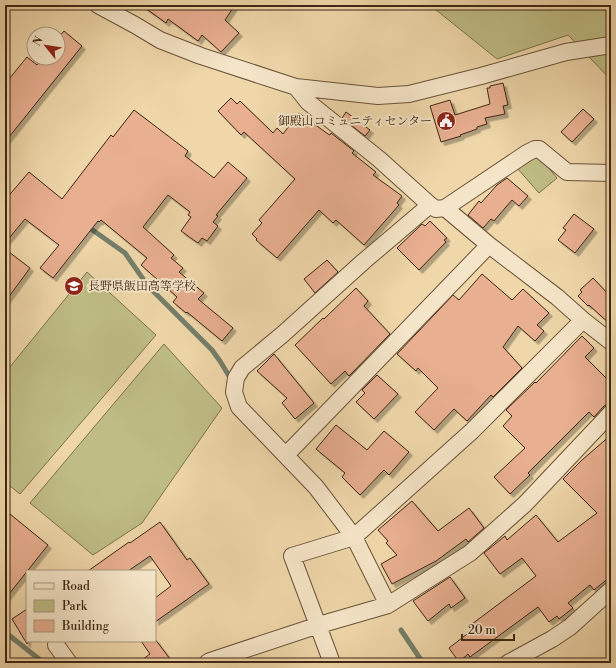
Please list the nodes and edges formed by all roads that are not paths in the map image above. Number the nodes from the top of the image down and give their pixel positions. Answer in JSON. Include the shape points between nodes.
{"nodes":[{"id":1,"x":98,"y":5,"type":"edge"},
{"id":2,"x":611,"y":45,"type":"edge"},
{"id":3,"x":296,"y":87,"type":"junction"},
{"id":4,"x":611,"y":173,"type":"edge"},
{"id":5,"x":438,"y":206,"type":"junction"},
{"id":6,"x":490,"y":245,"type":"junction"},
{"id":7,"x":583,"y":320,"type":"junction"},
{"id":8,"x":611,"y":342,"type":"edge"},
{"id":9,"x":611,"y":413,"type":"edge"},
{"id":10,"x":286,"y":456,"type":"junction"},
{"id":11,"x":354,"y":537,"type":"junction"},
{"id":12,"x":611,"y":590,"type":"edge"},
{"id":13,"x":388,"y":605,"type":"junction"},
{"id":14,"x":318,"y":625,"type":"junction"},
{"id":15,"x":56,"y":645,"type":"dead end"},
{"id":16,"x":69,"y":663,"type":"edge"},
{"id":17,"x":207,"y":663,"type":"edge"},
{"id":18,"x":332,"y":663,"type":"edge"},
{"id":19,"x":508,"y":663,"type":"edge"}],
"edges":[{"from":1,"to":3,"type":"street","via":[[160,40]]},
{"from":2,"to":3,"type":"street","via":[[566,52],[474,78],[395,96]]},
{"from":3,"to":5,"type":"street","via":[[308,102]]},
{"from":4,"to":5,"type":"street","via":[[567,172],[539,149],[534,149]]},
{"from":5,"to":6,"type":"street"},
{"from":5,"to":10,"type":"street","via":[[364,261],[242,368],[236,378],[234,392],[239,407]]},
{"from":6,"to":7,"type":"street"},
{"from":6,"to":10,"type":"street"},
{"from":7,"to":8,"type":"street"},
{"from":7,"to":11,"type":"street","via":[[472,431]]},
{"from":9,"to":13,"type":"street","via":[[526,504],[470,553]]},
{"from":10,"to":11,"type":"street","via":[[316,487]]},
{"from":11,"to":13,"type":"street"},
{"from":11,"to":14,"type":"street","via":[[292,556]]},
{"from":12,"to":19,"type":"street","via":[[570,627]]},
{"from":13,"to":14,"type":"street"},
{"from":14,"to":17,"type":"street"},
{"from":14,"to":18,"type":"street"},
{"from":15,"to":16,"type":"street"}]}
